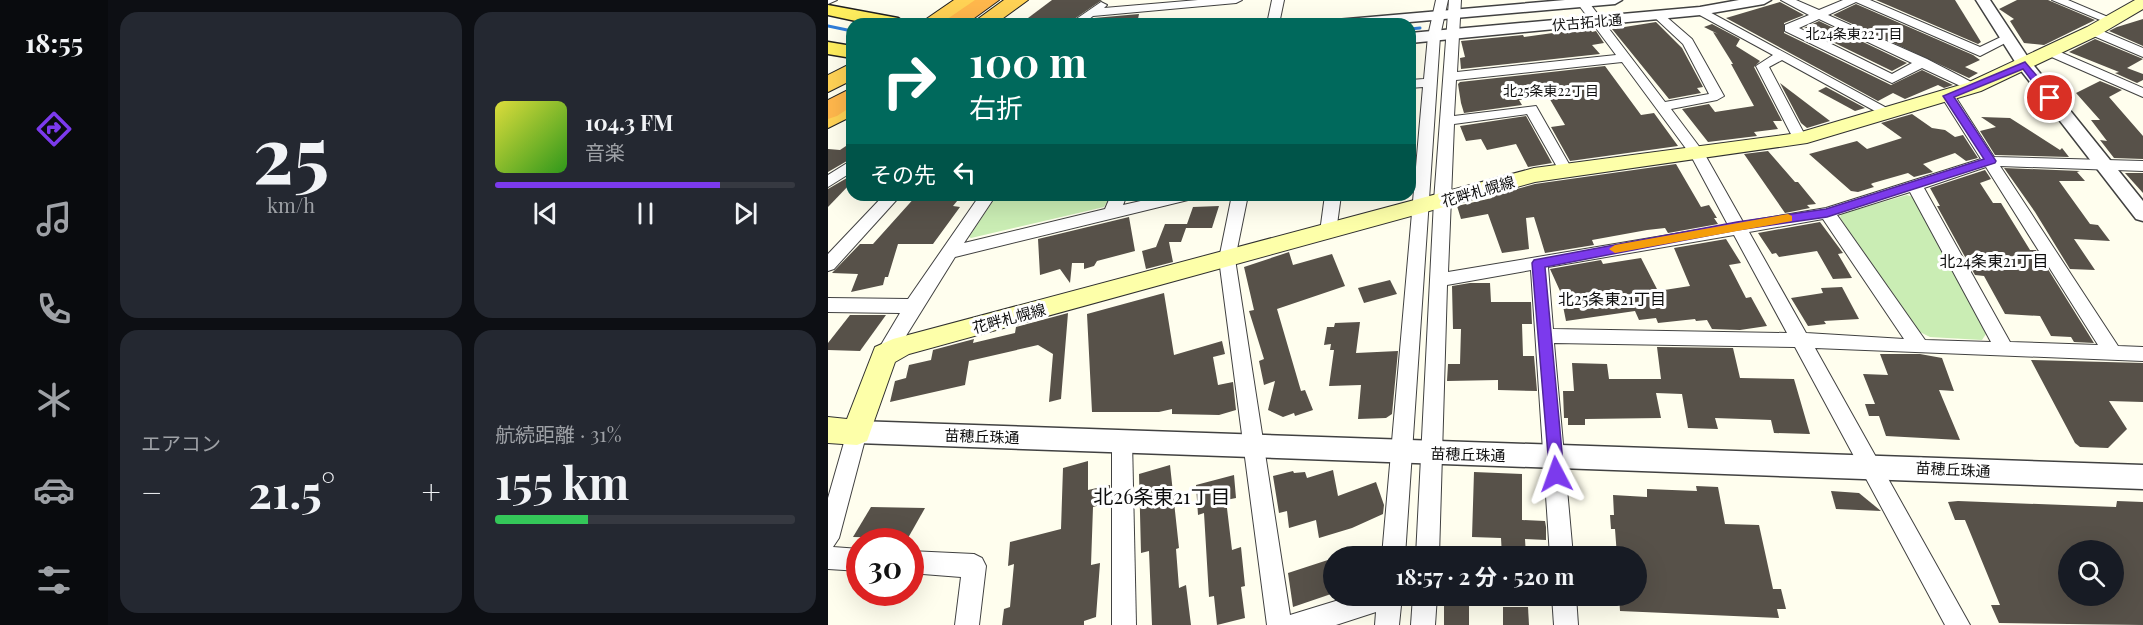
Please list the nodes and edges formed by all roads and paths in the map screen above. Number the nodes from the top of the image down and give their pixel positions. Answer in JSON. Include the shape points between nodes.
{"nodes":[{"id":1,"x":989,"y":0,"type":"edge"},
{"id":2,"x":1003,"y":0,"type":"edge"},
{"id":3,"x":1018,"y":0,"type":"edge"},
{"id":4,"x":1108,"y":0,"type":"edge"},
{"id":5,"x":1236,"y":0,"type":"edge"},
{"id":6,"x":1278,"y":0,"type":"edge"},
{"id":7,"x":1615,"y":0,"type":"edge"},
{"id":8,"x":1764,"y":0,"type":"edge"},
{"id":9,"x":1787,"y":0,"type":"edge"},
{"id":10,"x":1852,"y":0,"type":"edge"},
{"id":11,"x":1860,"y":0,"type":"edge"},
{"id":12,"x":1983,"y":0,"type":"edge"},
{"id":13,"x":2058,"y":0,"type":"edge"},
{"id":14,"x":1183,"y":2,"type":"edge"},
{"id":15,"x":1582,"y":2,"type":"edge"},
{"id":16,"x":965,"y":6,"type":"edge"},
{"id":17,"x":1447,"y":8,"type":"edge"},
{"id":18,"x":2139,"y":8,"type":"edge"},
{"id":19,"x":828,"y":10,"type":"edge"},
{"id":20,"x":1700,"y":11,"type":"junction"},
{"id":21,"x":1091,"y":13,"type":"junction"},
{"id":22,"x":1818,"y":14,"type":"junction"},
{"id":23,"x":1658,"y":15,"type":"junction"},
{"id":24,"x":868,"y":18,"type":"edge"},
{"id":25,"x":940,"y":18,"type":"edge"},
{"id":26,"x":960,"y":18,"type":"edge"},
{"id":27,"x":990,"y":18,"type":"edge"},
{"id":28,"x":1084,"y":18,"type":"edge"},
{"id":29,"x":1275,"y":18,"type":"edge"},
{"id":30,"x":1378,"y":18,"type":"edge"},
{"id":31,"x":2109,"y":20,"type":"junction"},
{"id":32,"x":1596,"y":21,"type":"junction"},
{"id":33,"x":2093,"y":31,"type":"junction"},
{"id":34,"x":1453,"y":34,"type":"junction"},
{"id":35,"x":1434,"y":36,"type":"junction"},
{"id":36,"x":1416,"y":38,"type":"edge"},
{"id":37,"x":2007,"y":39,"type":"junction"},
{"id":38,"x":828,"y":48,"type":"edge"},
{"id":39,"x":846,"y":51,"type":"edge"},
{"id":40,"x":2051,"y":52,"type":"junction"},
{"id":41,"x":2143,"y":53,"type":"edge"},
{"id":42,"x":1783,"y":55,"type":"junction"},
{"id":43,"x":1624,"y":58,"type":"junction"},
{"id":44,"x":1923,"y":62,"type":"junction"},
{"id":45,"x":2025,"y":65,"type":"junction"},
{"id":46,"x":846,"y":74,"type":"edge"},
{"id":47,"x":1450,"y":77,"type":"junction"},
{"id":48,"x":1430,"y":82,"type":"junction"},
{"id":49,"x":1416,"y":83,"type":"edge"},
{"id":50,"x":828,"y":85,"type":"edge"},
{"id":51,"x":1974,"y":87,"type":"junction"},
{"id":52,"x":2143,"y":93,"type":"edge"},
{"id":53,"x":1948,"y":96,"type":"junction"},
{"id":54,"x":846,"y":97,"type":"edge"},
{"id":55,"x":1661,"y":106,"type":"junction"},
{"id":56,"x":838,"y":112,"type":"edge"},
{"id":57,"x":1889,"y":113,"type":"junction"},
{"id":58,"x":1448,"y":121,"type":"junction"},
{"id":59,"x":1800,"y":139,"type":"junction"},
{"id":60,"x":1697,"y":153,"type":"junction"},
{"id":61,"x":1991,"y":161,"type":"junction"},
{"id":62,"x":2104,"y":165,"type":"junction"},
{"id":63,"x":2143,"y":166,"type":"edge"},
{"id":64,"x":846,"y":169,"type":"edge"},
{"id":65,"x":1566,"y":171,"type":"junction"},
{"id":66,"x":828,"y":182,"type":"edge"},
{"id":67,"x":1915,"y":186,"type":"junction"},
{"id":68,"x":887,"y":201,"type":"edge"},
{"id":69,"x":984,"y":201,"type":"edge"},
{"id":70,"x":1117,"y":201,"type":"edge"},
{"id":71,"x":1163,"y":201,"type":"edge"},
{"id":72,"x":1239,"y":201,"type":"edge"},
{"id":73,"x":1332,"y":201,"type":"edge"},
{"id":74,"x":1432,"y":204,"type":"junction"},
{"id":75,"x":1112,"y":213,"type":"junction"},
{"id":76,"x":1827,"y":213,"type":"junction"},
{"id":77,"x":2143,"y":214,"type":"edge"},
{"id":78,"x":1737,"y":226,"type":"junction"},
{"id":79,"x":1328,"y":232,"type":"junction"},
{"id":80,"x":950,"y":252,"type":"junction"},
{"id":81,"x":1227,"y":259,"type":"junction"},
{"id":82,"x":1539,"y":263,"type":"junction"},
{"id":83,"x":828,"y":264,"type":"edge"},
{"id":84,"x":1439,"y":280,"type":"junction"},
{"id":85,"x":828,"y":305,"type":"edge"},
{"id":86,"x":913,"y":306,"type":"junction"},
{"id":87,"x":1545,"y":336,"type":"junction"},
{"id":88,"x":1801,"y":340,"type":"junction"},
{"id":89,"x":1920,"y":347,"type":"junction"},
{"id":90,"x":2005,"y":350,"type":"junction"},
{"id":91,"x":2113,"y":353,"type":"junction"},
{"id":92,"x":2143,"y":354,"type":"edge"},
{"id":93,"x":884,"y":356,"type":"junction"},
{"id":94,"x":828,"y":430,"type":"edge"},
{"id":95,"x":857,"y":432,"type":"junction"},
{"id":96,"x":1122,"y":440,"type":"junction"},
{"id":97,"x":1253,"y":446,"type":"junction"},
{"id":98,"x":1402,"y":451,"type":"junction"},
{"id":99,"x":1433,"y":452,"type":"junction"},
{"id":100,"x":1555,"y":457,"type":"junction"},
{"id":101,"x":1870,"y":465,"type":"junction"},
{"id":102,"x":2143,"y":477,"type":"edge"},
{"id":103,"x":828,"y":538,"type":"edge"},
{"id":104,"x":1394,"y":546,"type":"edge"},
{"id":105,"x":1428,"y":546,"type":"edge"},
{"id":106,"x":1560,"y":546,"type":"edge"},
{"id":107,"x":828,"y":558,"type":"edge"},
{"id":108,"x":846,"y":559,"type":"edge"},
{"id":109,"x":924,"y":563,"type":"edge"},
{"id":110,"x":1358,"y":606,"type":"edge"},
{"id":111,"x":1389,"y":606,"type":"edge"},
{"id":112,"x":1424,"y":606,"type":"edge"},
{"id":113,"x":1565,"y":606,"type":"edge"},
{"id":114,"x":967,"y":625,"type":"edge"},
{"id":115,"x":1124,"y":625,"type":"edge"},
{"id":116,"x":1279,"y":625,"type":"edge"},
{"id":117,"x":1296,"y":625,"type":"edge"},
{"id":118,"x":1387,"y":625,"type":"edge"},
{"id":119,"x":1423,"y":625,"type":"edge"},
{"id":120,"x":1566,"y":625,"type":"edge"},
{"id":121,"x":1958,"y":625,"type":"edge"}],
"edges":[{"from":1,"to":26,"type":"highway"},
{"from":2,"to":16,"type":"highway"},
{"from":3,"to":27,"type":"highway"},
{"from":4,"to":21,"type":"street"},
{"from":5,"to":14,"type":"street"},
{"from":6,"to":29,"type":"street"},
{"from":7,"to":15,"type":"street","name":"伏古拓北通"},
{"from":8,"to":20,"type":"street","name":"伏古拓北通"},
{"from":9,"to":22,"type":"street"},
{"from":10,"to":22,"type":"street"},
{"from":11,"to":37,"type":"street","via":[[1980,52]]},
{"from":12,"to":37,"type":"street"},
{"from":13,"to":31,"type":"street"},
{"from":14,"to":21,"type":"street"},
{"from":15,"to":17,"type":"street","name":"伏古拓北通"},
{"from":15,"to":32,"type":"street"},
{"from":16,"to":25,"type":"highway"},
{"from":17,"to":30,"type":"street","name":"伏古拓北通"},
{"from":17,"to":34,"type":"street"},
{"from":17,"to":35,"type":"street"},
{"from":18,"to":31,"type":"main road","name":"花畔札幌線"},
{"from":19,"to":24,"type":"main road"},
{"from":20,"to":23,"type":"street","name":"伏古拓北通"},
{"from":20,"to":42,"type":"street"},
{"from":21,"to":28,"type":"street"},
{"from":22,"to":44,"type":"street"},
{"from":22,"to":44,"type":"street","via":[[1789,28],[1892,79]]},
{"from":23,"to":32,"type":"street","name":"伏古拓北通"},
{"from":23,"to":55,"type":"street","via":[[1688,42],[1717,96]]},
{"from":31,"to":33,"type":"main road","name":"花畔札幌線"},
{"from":32,"to":34,"type":"street","name":"伏古拓北通"},
{"from":32,"to":43,"type":"street"},
{"from":33,"to":40,"type":"main road","name":"花畔札幌線"},
{"from":33,"to":41,"type":"street"},
{"from":34,"to":35,"type":"street","name":"伏古拓北通"},
{"from":34,"to":47,"type":"street"},
{"from":35,"to":36,"type":"street","name":"伏古拓北通"},
{"from":35,"to":48,"type":"street"},
{"from":37,"to":45,"type":"street"},
{"from":38,"to":39,"type":"main road"},
{"from":40,"to":45,"type":"main road","name":"花畔札幌線"},
{"from":40,"to":52,"type":"street"},
{"from":42,"to":57,"type":"street"},
{"from":42,"to":59,"type":"street","via":[[1762,66]]},
{"from":43,"to":47,"type":"street"},
{"from":43,"to":55,"type":"street"},
{"from":44,"to":51,"type":"street"},
{"from":45,"to":51,"type":"main road","name":"花畔札幌線"},
{"from":45,"to":62,"type":"street"},
{"from":46,"to":50,"type":"highway"},
{"from":47,"to":58,"type":"street"},
{"from":48,"to":49,"type":"street"},
{"from":48,"to":74,"type":"street"},
{"from":51,"to":53,"type":"main road","name":"花畔札幌線"},
{"from":53,"to":57,"type":"main road","name":"花畔札幌線"},
{"from":53,"to":61,"type":"street"},
{"from":54,"to":56,"type":"highway"},
{"from":55,"to":60,"type":"street"},
{"from":57,"to":59,"type":"main road","name":"花畔札幌線"},
{"from":58,"to":65,"type":"street","via":[[1531,109]]},
{"from":58,"to":74,"type":"street"},
{"from":59,"to":60,"type":"main road","name":"花畔札幌線"},
{"from":60,"to":65,"type":"main road","name":"花畔札幌線"},
{"from":60,"to":78,"type":"street"},
{"from":61,"to":62,"type":"street"},
{"from":61,"to":67,"type":"street"},
{"from":61,"to":91,"type":"street"},
{"from":62,"to":63,"type":"street"},
{"from":62,"to":77,"type":"street"},
{"from":64,"to":66,"type":"street"},
{"from":65,"to":74,"type":"main road","name":"花畔札幌線","via":[[1534,175]]},
{"from":67,"to":76,"type":"street"},
{"from":67,"to":90,"type":"street"},
{"from":68,"to":83,"type":"street"},
{"from":69,"to":80,"type":"street"},
{"from":70,"to":75,"type":"street"},
{"from":71,"to":75,"type":"street"},
{"from":72,"to":81,"type":"street"},
{"from":73,"to":79,"type":"street"},
{"from":74,"to":79,"type":"main road","name":"花畔札幌線"},
{"from":74,"to":84,"type":"street"},
{"from":74,"to":98,"type":"street"},
{"from":75,"to":80,"type":"street"},
{"from":76,"to":78,"type":"street"},
{"from":76,"to":89,"type":"street"},
{"from":78,"to":82,"type":"street"},
{"from":78,"to":88,"type":"street"},
{"from":79,"to":81,"type":"main road","name":"花畔札幌線"},
{"from":80,"to":86,"type":"street"},
{"from":81,"to":93,"type":"main road","name":"花畔札幌線","via":[[902,346]]},
{"from":81,"to":97,"type":"street"},
{"from":82,"to":84,"type":"street"},
{"from":82,"to":87,"type":"street"},
{"from":84,"to":99,"type":"street"},
{"from":85,"to":86,"type":"street"},
{"from":86,"to":93,"type":"street"},
{"from":87,"to":88,"type":"street"},
{"from":87,"to":100,"type":"street"},
{"from":88,"to":89,"type":"street"},
{"from":88,"to":101,"type":"street"},
{"from":89,"to":90,"type":"street"},
{"from":90,"to":91,"type":"street"},
{"from":91,"to":92,"type":"street"},
{"from":93,"to":95,"type":"main road"},
{"from":94,"to":95,"type":"main road","name":"苗穂丘珠通"},
{"from":95,"to":96,"type":"street","name":"苗穂丘珠通"},
{"from":95,"to":103,"type":"street"},
{"from":96,"to":97,"type":"street","name":"苗穂丘珠通"},
{"from":96,"to":115,"type":"street"},
{"from":97,"to":98,"type":"street","name":"苗穂丘珠通"},
{"from":97,"to":116,"type":"street"},
{"from":98,"to":99,"type":"street","name":"苗穂丘珠通"},
{"from":98,"to":104,"type":"street"},
{"from":99,"to":100,"type":"street","name":"苗穂丘珠通"},
{"from":99,"to":105,"type":"street"},
{"from":100,"to":101,"type":"street","name":"苗穂丘珠通","via":[[1843,468]]},
{"from":100,"to":106,"type":"street"},
{"from":101,"to":102,"type":"street","name":"苗穂丘珠通"},
{"from":101,"to":121,"type":"street"},
{"from":107,"to":108,"type":"street"},
{"from":109,"to":114,"type":"street","via":[[974,566]]},
{"from":110,"to":117,"type":"street"},
{"from":111,"to":118,"type":"street"},
{"from":112,"to":119,"type":"street"},
{"from":113,"to":120,"type":"street"}]}
